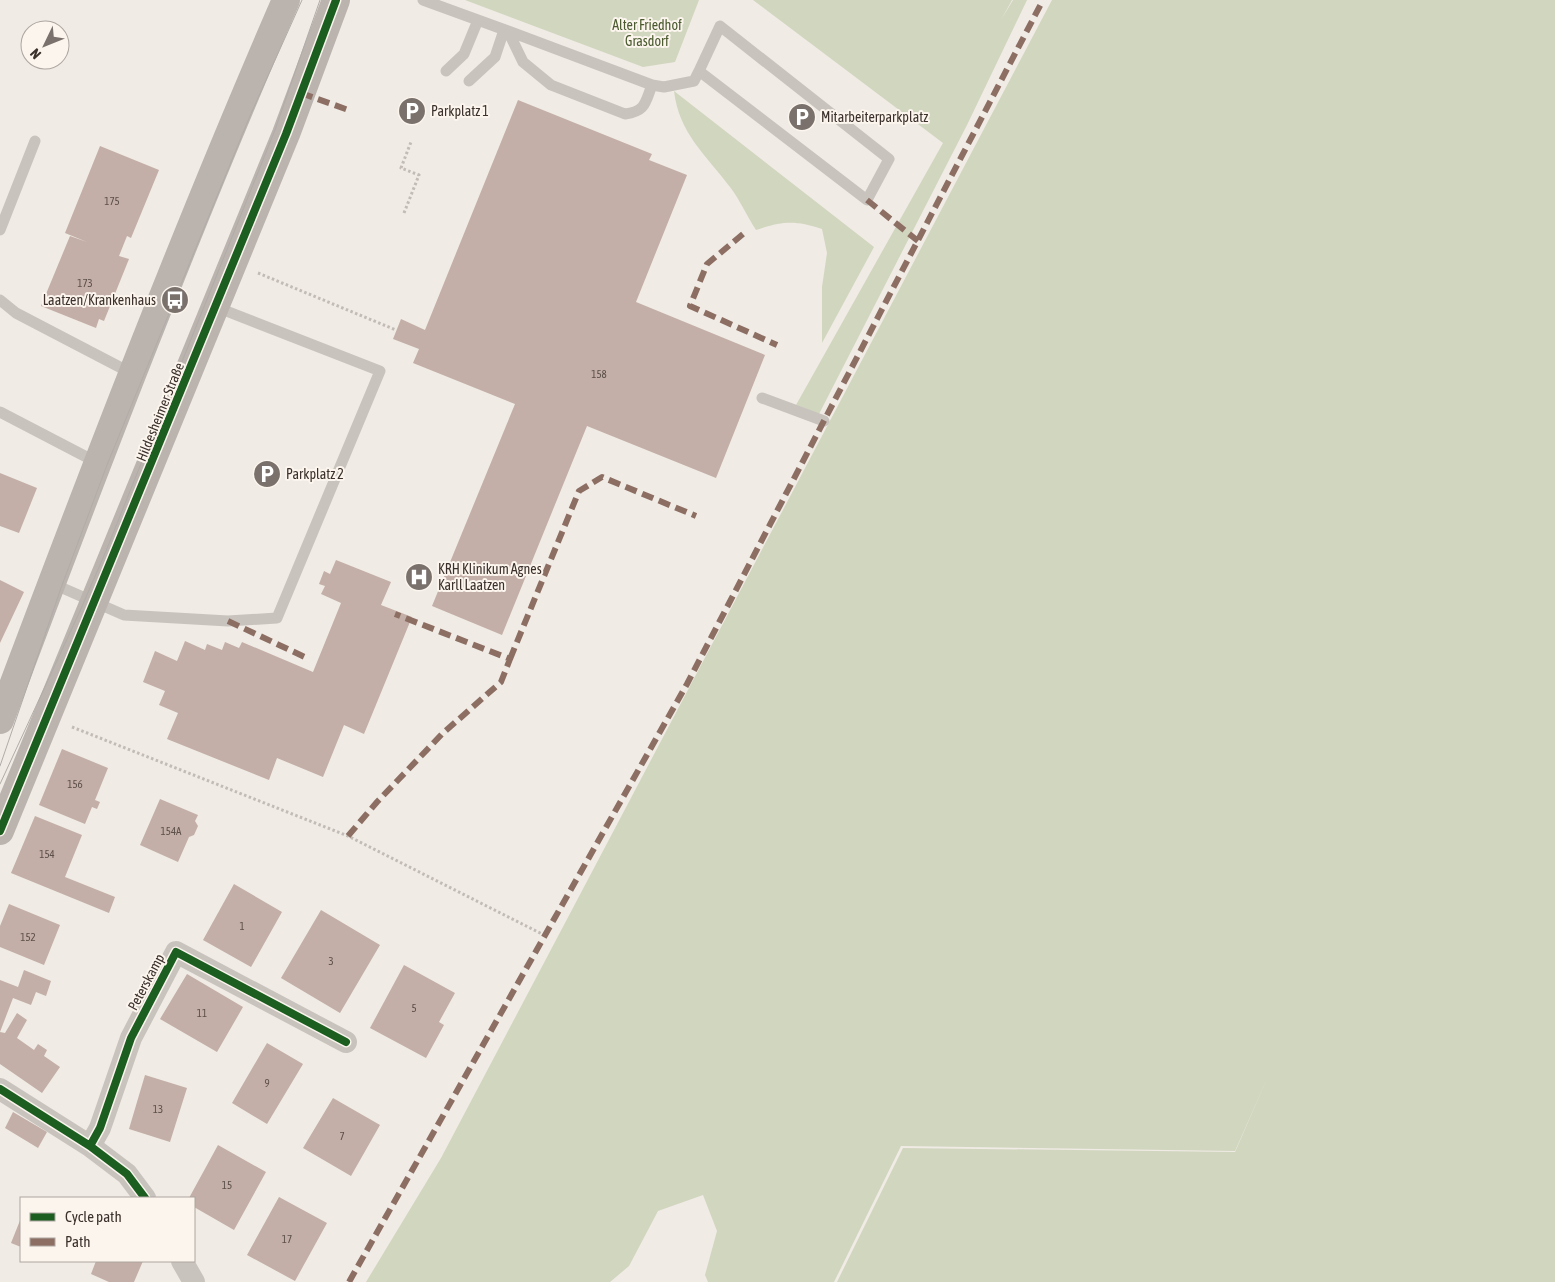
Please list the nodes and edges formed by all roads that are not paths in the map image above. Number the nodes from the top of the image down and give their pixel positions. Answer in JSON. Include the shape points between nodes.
{"nodes":[{"id":1,"x":286,"y":0,"type":"edge"},
{"id":2,"x":336,"y":0,"type":"edge"},
{"id":3,"x":423,"y":0,"type":"edge"},
{"id":4,"x":478,"y":20,"type":"junction"},
{"id":5,"x":506,"y":31,"type":"junction"},
{"id":6,"x":446,"y":71,"type":"dead end"},
{"id":7,"x":700,"y":71,"type":"junction"},
{"id":8,"x":470,"y":81,"type":"dead end"},
{"id":9,"x":652,"y":85,"type":"junction"},
{"id":10,"x":35,"y":141,"type":"dead end"},
{"id":11,"x":0,"y":230,"type":"edge"},
{"id":12,"x":0,"y":300,"type":"edge"},
{"id":13,"x":216,"y":307,"type":"junction"},
{"id":14,"x":133,"y":374,"type":"junction"},
{"id":15,"x":762,"y":398,"type":"dead end"},
{"id":16,"x":0,"y":412,"type":"edge"},
{"id":17,"x":824,"y":421,"type":"dead end"},
{"id":18,"x":98,"y":463,"type":"junction"},
{"id":19,"x":51,"y":583,"type":"junction"},
{"id":20,"x":95,"y":603,"type":"junction"},
{"id":21,"x":0,"y":720,"type":"edge"},
{"id":22,"x":0,"y":831,"type":"edge"},
{"id":23,"x":346,"y":1042,"type":"dead end"},
{"id":24,"x":0,"y":1089,"type":"edge"},
{"id":25,"x":90,"y":1146,"type":"junction"},
{"id":26,"x":144,"y":1197,"type":"edge"},
{"id":27,"x":183,"y":1262,"type":"edge"},
{"id":28,"x":194,"y":1282,"type":"edge"}],
"edges":[{"from":1,"to":14,"type":"street"},
{"from":2,"to":13,"type":"street","name":"Hildesheimer Straße"},
{"from":3,"to":4,"type":"lane"},
{"from":4,"to":5,"type":"lane"},
{"from":4,"to":6,"type":"lane","via":[[464,54]]},
{"from":5,"to":8,"type":"lane","via":[[495,57]]},
{"from":5,"to":9,"type":"lane"},
{"from":5,"to":9,"type":"lane","via":[[523,62],[550,84],[625,114],[638,112],[644,106]]},
{"from":7,"to":7,"type":"lane","via":[[730,94],[867,200],[889,159],[720,26]]},
{"from":7,"to":9,"type":"lane","via":[[694,82],[664,87]]},
{"from":10,"to":11,"type":"lane"},
{"from":12,"to":14,"type":"lane","via":[[16,313]]},
{"from":13,"to":20,"type":"street","name":"Hildesheimer Straße"},
{"from":13,"to":20,"type":"lane","via":[[380,371],[277,618],[228,621],[124,615]]},
{"from":14,"to":18,"type":"street"},
{"from":15,"to":17,"type":"lane"},
{"from":16,"to":18,"type":"lane"},
{"from":18,"to":19,"type":"street"},
{"from":19,"to":20,"type":"lane"},
{"from":19,"to":21,"type":"street"},
{"from":20,"to":22,"type":"street","name":"Hildesheimer Straße"},
{"from":23,"to":25,"type":"street","name":"Peterskamp","via":[[176,952],[131,1038],[100,1128]]},
{"from":24,"to":25,"type":"street"},
{"from":25,"to":26,"type":"street","via":[[127,1174]]},
{"from":27,"to":28,"type":"street"}]}
